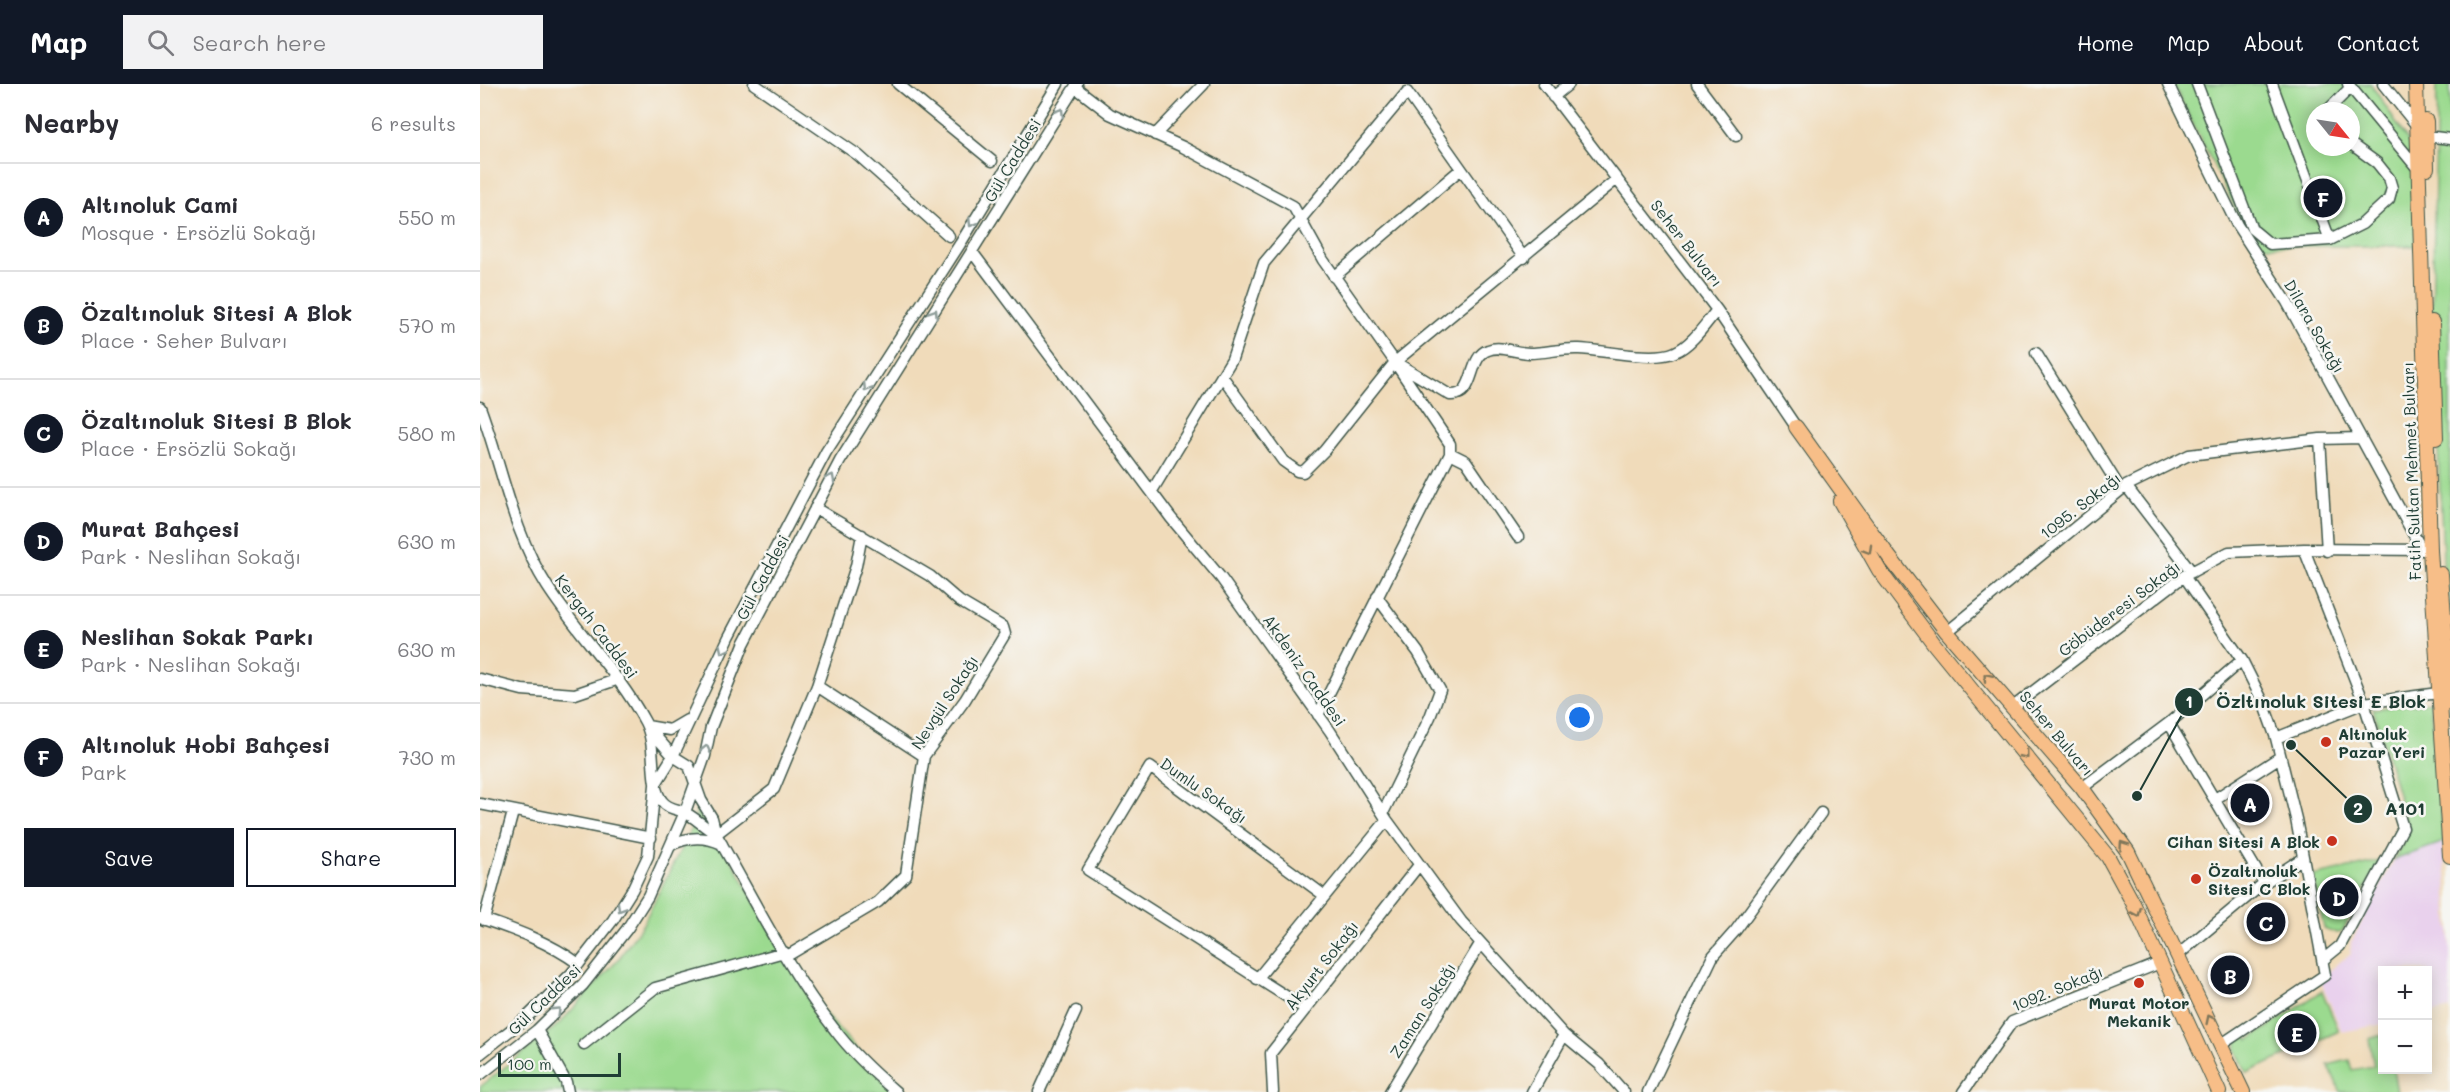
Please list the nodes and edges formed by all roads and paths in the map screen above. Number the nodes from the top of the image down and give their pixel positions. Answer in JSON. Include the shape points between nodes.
{"nodes":[{"id":1,"x":754,"y":84,"type":"edge"},
{"id":2,"x":898,"y":84,"type":"edge"},
{"id":3,"x":1058,"y":84,"type":"edge"},
{"id":4,"x":1204,"y":84,"type":"edge"},
{"id":5,"x":1544,"y":84,"type":"edge"},
{"id":6,"x":1569,"y":84,"type":"edge"},
{"id":7,"x":1697,"y":84,"type":"edge"},
{"id":8,"x":2168,"y":84,"type":"edge"},
{"id":9,"x":2197,"y":84,"type":"edge"},
{"id":10,"x":2272,"y":84,"type":"edge"},
{"id":11,"x":2383,"y":84,"type":"edge"},
{"id":12,"x":2416,"y":84,"type":"edge"},
{"id":13,"x":2425,"y":84,"type":"edge"},
{"id":14,"x":1076,"y":85,"type":"edge"},
{"id":15,"x":2349,"y":86,"type":"edge"},
{"id":16,"x":1410,"y":88,"type":"edge"},
{"id":17,"x":1553,"y":97,"type":"junction"},
{"id":18,"x":2335,"y":102,"type":"edge"},
{"id":19,"x":2421,"y":131,"type":"junction"},
{"id":20,"x":1155,"y":135,"type":"junction"},
{"id":21,"x":1736,"y":136,"type":"dead end"},
{"id":22,"x":2450,"y":139,"type":"edge"},
{"id":23,"x":2360,"y":151,"type":"edge"},
{"id":24,"x":992,"y":161,"type":"dead end"},
{"id":25,"x":1461,"y":169,"type":"junction"},
{"id":26,"x":2418,"y":169,"type":"junction"},
{"id":27,"x":1617,"y":179,"type":"junction"},
{"id":28,"x":1299,"y":221,"type":"junction"},
{"id":29,"x":949,"y":236,"type":"dead end"},
{"id":30,"x":2330,"y":240,"type":"junction"},
{"id":31,"x":973,"y":253,"type":"junction"},
{"id":32,"x":1524,"y":258,"type":"junction"},
{"id":33,"x":1334,"y":276,"type":"junction"},
{"id":34,"x":1717,"y":310,"type":"junction"},
{"id":35,"x":2036,"y":353,"type":"dead end"},
{"id":36,"x":1395,"y":362,"type":"junction"},
{"id":37,"x":1222,"y":376,"type":"junction"},
{"id":38,"x":480,"y":407,"type":"edge"},
{"id":39,"x":1796,"y":427,"type":"junction"},
{"id":40,"x":485,"y":436,"type":"edge"},
{"id":41,"x":2320,"y":438,"type":"junction"},
{"id":42,"x":2360,"y":438,"type":"junction"},
{"id":43,"x":1450,"y":453,"type":"junction"},
{"id":44,"x":2124,"y":488,"type":"junction"},
{"id":45,"x":1152,"y":491,"type":"junction"},
{"id":46,"x":815,"y":508,"type":"junction"},
{"id":47,"x":862,"y":535,"type":"junction"},
{"id":48,"x":1518,"y":537,"type":"dead end"},
{"id":49,"x":2304,"y":549,"type":"junction"},
{"id":50,"x":2426,"y":550,"type":"junction"},
{"id":51,"x":2327,"y":551,"type":"junction"},
{"id":52,"x":2188,"y":574,"type":"junction"},
{"id":53,"x":1377,"y":597,"type":"junction"},
{"id":54,"x":1947,"y":632,"type":"junction"},
{"id":55,"x":2242,"y":660,"type":"junction"},
{"id":56,"x":480,"y":679,"type":"edge"},
{"id":57,"x":619,"y":679,"type":"junction"},
{"id":58,"x":2449,"y":679,"type":"edge"},
{"id":59,"x":817,"y":686,"type":"junction"},
{"id":60,"x":2438,"y":693,"type":"junction"},
{"id":61,"x":2364,"y":704,"type":"junction"},
{"id":62,"x":2450,"y":704,"type":"edge"},
{"id":63,"x":2013,"y":707,"type":"junction"},
{"id":64,"x":692,"y":713,"type":"junction"},
{"id":65,"x":1318,"y":714,"type":"junction"},
{"id":66,"x":2169,"y":723,"type":"junction"},
{"id":67,"x":647,"y":726,"type":"junction"},
{"id":68,"x":2276,"y":738,"type":"junction"},
{"id":69,"x":674,"y":756,"type":"junction"},
{"id":70,"x":924,"y":756,"type":"junction"},
{"id":71,"x":2280,"y":757,"type":"junction"},
{"id":72,"x":695,"y":783,"type":"junction"},
{"id":73,"x":655,"y":785,"type":"junction"},
{"id":74,"x":2082,"y":788,"type":"junction"},
{"id":75,"x":2214,"y":799,"type":"junction"},
{"id":76,"x":480,"y":804,"type":"edge"},
{"id":77,"x":513,"y":812,"type":"junction"},
{"id":78,"x":685,"y":812,"type":"junction"},
{"id":79,"x":1821,"y":813,"type":"dead end"},
{"id":80,"x":1385,"y":816,"type":"junction"},
{"id":81,"x":651,"y":838,"type":"junction"},
{"id":82,"x":719,"y":839,"type":"junction"},
{"id":83,"x":670,"y":846,"type":"junction"},
{"id":84,"x":2450,"y":856,"type":"edge"},
{"id":85,"x":2303,"y":858,"type":"junction"},
{"id":86,"x":1419,"y":865,"type":"junction"},
{"id":87,"x":2264,"y":883,"type":"junction"},
{"id":88,"x":1325,"y":896,"type":"junction"},
{"id":89,"x":482,"y":919,"type":"edge"},
{"id":90,"x":1480,"y":944,"type":"junction"},
{"id":91,"x":785,"y":954,"type":"junction"},
{"id":92,"x":2179,"y":954,"type":"junction"},
{"id":93,"x":2324,"y":959,"type":"junction"},
{"id":94,"x":2160,"y":963,"type":"junction"},
{"id":95,"x":579,"y":964,"type":"junction"},
{"id":96,"x":1257,"y":979,"type":"junction"},
{"id":97,"x":1305,"y":1009,"type":"junction"},
{"id":98,"x":1076,"y":1011,"type":"dead end"},
{"id":99,"x":537,"y":1030,"type":"junction"},
{"id":100,"x":1564,"y":1035,"type":"junction"},
{"id":101,"x":584,"y":1044,"type":"dead end"},
{"id":102,"x":2222,"y":1044,"type":"junction"},
{"id":103,"x":480,"y":1054,"type":"edge"},
{"id":104,"x":480,"y":1075,"type":"edge"},
{"id":105,"x":568,"y":1092,"type":"edge"},
{"id":106,"x":896,"y":1092,"type":"edge"},
{"id":107,"x":1039,"y":1092,"type":"edge"},
{"id":108,"x":1273,"y":1092,"type":"edge"},
{"id":109,"x":1390,"y":1092,"type":"edge"},
{"id":110,"x":1532,"y":1092,"type":"edge"},
{"id":111,"x":1624,"y":1092,"type":"edge"},
{"id":112,"x":1648,"y":1092,"type":"edge"},
{"id":113,"x":1962,"y":1092,"type":"edge"},
{"id":114,"x":2219,"y":1092,"type":"edge"},
{"id":115,"x":2243,"y":1092,"type":"edge"}],
"edges":[{"from":1,"to":29,"type":"street","via":[[858,155]]},
{"from":2,"to":24,"type":"street"},
{"from":3,"to":64,"type":"street","name":"Gül Caddesi","one_way":true,"via":[[826,453]]},
{"from":4,"to":20,"type":"street"},
{"from":5,"to":17,"type":"street","name":"Seher Bulvarı"},
{"from":6,"to":17,"type":"street"},
{"from":7,"to":21,"type":"street"},
{"from":8,"to":42,"type":"street","name":"Dilara Sokağı","via":[[2237,225],[2287,302]]},
{"from":9,"to":30,"type":"street","via":[[2252,229],[2270,244]]},
{"from":10,"to":30,"type":"street"},
{"from":11,"to":19,"type":"street"},
{"from":12,"to":19,"type":"main road","name":"Fatih Sultan Mehmet Bulvarı"},
{"from":13,"to":19,"type":"main road","name":"Fatih Sultan Mehmet Bulvarı"},
{"from":14,"to":20,"type":"street","via":[[1110,114]]},
{"from":31,"to":14,"type":"street","name":"Gül Caddesi","one_way":true},
{"from":15,"to":18,"type":"street"},
{"from":15,"to":26,"type":"street"},
{"from":16,"to":25,"type":"street"},
{"from":16,"to":28,"type":"street"},
{"from":17,"to":27,"type":"street","name":"Seher Bulvarı"},
{"from":19,"to":22,"type":"street"},
{"from":19,"to":26,"type":"main road","name":"Fatih Sultan Mehmet Bulvarı"},
{"from":19,"to":58,"type":"main road","name":"Fatih Sultan Mehmet Bulvarı","via":[[2439,547]]},
{"from":20,"to":28,"type":"street","via":[[1293,206]]},
{"from":23,"to":30,"type":"street","via":[[2380,166],[2391,183],[2392,194],[2362,224]]},
{"from":25,"to":32,"type":"street"},
{"from":25,"to":33,"type":"street"},
{"from":26,"to":50,"type":"main road","name":"Fatih Sultan Mehmet Bulvarı"},
{"from":27,"to":32,"type":"street"},
{"from":27,"to":34,"type":"street","name":"Seher Bulvarı"},
{"from":28,"to":33,"type":"street"},
{"from":28,"to":37,"type":"street","via":[[1264,263],[1232,359]]},
{"from":31,"to":45,"type":"street","name":"Akdeniz Caddesi"},
{"from":46,"to":31,"type":"street","name":"Gül Caddesi","one_way":true,"via":[[840,460]]},
{"from":32,"to":36,"type":"street"},
{"from":33,"to":36,"type":"street"},
{"from":34,"to":36,"type":"street","via":[[1683,348],[1666,355],[1618,355],[1581,349],[1541,353],[1486,350],[1477,359],[1467,387],[1455,395]]},
{"from":34,"to":39,"type":"street","name":"Seher Bulvarı"},
{"from":35,"to":44,"type":"street"},
{"from":36,"to":37,"type":"street","via":[[1303,472],[1283,461]]},
{"from":36,"to":43,"type":"street","via":[[1450,444]]},
{"from":37,"to":45,"type":"street"},
{"from":38,"to":40,"type":"street","name":"Kergah Caddesi"},
{"from":39,"to":54,"type":"main road","name":"Seher Bulvarı"},
{"from":39,"to":94,"type":"main road","name":"Seher Bulvarı","one_way":true,"via":[[1879,570],[1935,645],[2108,857]]},
{"from":40,"to":57,"type":"street","name":"Kergah Caddesi","via":[[521,536],[546,585]]},
{"from":41,"to":42,"type":"street","name":"1095. Sokağı"},
{"from":41,"to":44,"type":"street","name":"1095. Sokağı","via":[[2189,455]]},
{"from":41,"to":51,"type":"street"},
{"from":42,"to":50,"type":"street","name":"Dilara Sokağı"},
{"from":43,"to":48,"type":"street","via":[[1466,461]]},
{"from":43,"to":53,"type":"street"},
{"from":44,"to":52,"type":"street"},
{"from":44,"to":54,"type":"street","name":"1095. Sokağı"},
{"from":45,"to":65,"type":"street","name":"Akdeniz Caddesi"},
{"from":46,"to":47,"type":"street","name":"Nevgül Sokağı"},
{"from":72,"to":46,"type":"street","name":"Gül Caddesi","one_way":true,"via":[[711,727],[744,644]]},
{"from":47,"to":59,"type":"street","via":[[856,566]]},
{"from":47,"to":70,"type":"street","name":"Nevgül Sokağı","via":[[930,576],[1005,632],[965,700]]},
{"from":49,"to":51,"type":"street","name":"Göbüderesi Sokağı"},
{"from":49,"to":52,"type":"street","name":"Göbüderesi Sokağı","via":[[2229,552]]},
{"from":49,"to":61,"type":"street"},
{"from":50,"to":51,"type":"street","name":"Göbüderesi Sokağı"},
{"from":50,"to":60,"type":"main road","name":"Fatih Sultan Mehmet Bulvarı"},
{"from":52,"to":55,"type":"street"},
{"from":52,"to":63,"type":"street","name":"Göbüderesi Sokağı"},
{"from":53,"to":65,"type":"street"},
{"from":53,"to":80,"type":"street","via":[[1440,690]]},
{"from":63,"to":54,"type":"main road","name":"Seher Bulvarı","one_way":true},
{"from":55,"to":66,"type":"street"},
{"from":55,"to":68,"type":"street"},
{"from":56,"to":57,"type":"street","via":[[522,690],[575,694]]},
{"from":57,"to":67,"type":"street","name":"Kergah Caddesi"},
{"from":58,"to":62,"type":"main road","name":"Fatih Sultan Mehmet Bulvarı"},
{"from":59,"to":70,"type":"street"},
{"from":59,"to":82,"type":"street","via":[[774,789]]},
{"from":60,"to":61,"type":"street"},
{"from":60,"to":84,"type":"main road","name":"Fatih Sultan Mehmet Bulvarı"},
{"from":61,"to":68,"type":"street"},
{"from":61,"to":93,"type":"street","via":[[2403,828],[2340,946]]},
{"from":63,"to":74,"type":"main road","name":"Seher Bulvarı"},
{"from":64,"to":67,"type":"street","via":[[680,726],[669,730]]},
{"from":64,"to":69,"type":"street","name":"Gül Caddesi"},
{"from":65,"to":80,"type":"street","name":"Akdeniz Caddesi"},
{"from":66,"to":74,"type":"street"},
{"from":66,"to":75,"type":"street"},
{"from":67,"to":69,"type":"street","name":"Kergah Caddesi"},
{"from":67,"to":73,"type":"street","name":"Kergah Caddesi","via":[[654,749]]},
{"from":68,"to":71,"type":"street"},
{"from":69,"to":72,"type":"street","name":"Kergah Caddesi","via":[[689,766]]},
{"from":69,"to":73,"type":"street","name":"Gül Caddesi"},
{"from":70,"to":91,"type":"street","name":"Nevgül Sokağı","via":[[906,875],[878,902]]},
{"from":71,"to":75,"type":"street"},
{"from":71,"to":85,"type":"street"},
{"from":72,"to":78,"type":"street","name":"Gül Caddesi"},
{"from":72,"to":82,"type":"street","name":"Kergah Caddesi"},
{"from":73,"to":78,"type":"street","name":"Kergah Caddesi","via":[[662,802]]},
{"from":73,"to":81,"type":"street","name":"Gül Caddesi"},
{"from":92,"to":74,"type":"main road","name":"Seher Bulvarı","one_way":true,"via":[[2128,852]]},
{"from":75,"to":87,"type":"street"},
{"from":76,"to":77,"type":"street"},
{"from":77,"to":81,"type":"street"},
{"from":77,"to":89,"type":"street"},
{"from":78,"to":82,"type":"street","name":"Kergah Caddesi"},
{"from":78,"to":83,"type":"street","name":"Gül Caddesi"},
{"from":79,"to":112,"type":"street","via":[[1713,956]]},
{"from":80,"to":86,"type":"street","name":"Akdeniz Caddesi"},
{"from":80,"to":88,"type":"street"},
{"from":81,"to":95,"type":"street","name":"Gül Caddesi","one_way":true,"via":[[648,856],[632,890]]},
{"from":82,"to":83,"type":"street","via":[[682,840]]},
{"from":82,"to":91,"type":"street","name":"Kergah Caddesi"},
{"from":99,"to":83,"type":"street","name":"Gül Caddesi","one_way":true,"via":[[583,985],[627,929],[648,897]]},
{"from":85,"to":87,"type":"street"},
{"from":85,"to":93,"type":"street"},
{"from":86,"to":90,"type":"street","name":"Akdeniz Caddesi"},
{"from":86,"to":97,"type":"street","name":"Akyurt Sokağı"},
{"from":87,"to":92,"type":"street"},
{"from":88,"to":96,"type":"street"},
{"from":88,"to":96,"type":"street","name":"Dumlu Sokağı","via":[[1150,767],[1088,870]]},
{"from":89,"to":95,"type":"street","via":[[551,946]]},
{"from":90,"to":100,"type":"street","name":"Akdeniz Caddesi"},
{"from":90,"to":109,"type":"street","name":"Zaman Sokağı"},
{"from":91,"to":101,"type":"street","name":"Nevgül Sokağı","via":[[655,988]]},
{"from":91,"to":106,"type":"street","name":"Kergah Caddesi","via":[[835,1031]]},
{"from":102,"to":92,"type":"main road","name":"Seher Bulvarı","one_way":true},
{"from":93,"to":102,"type":"street","via":[[2325,975]]},
{"from":94,"to":113,"type":"street","name":"1092. Sokağı","via":[[2012,1022]]},
{"from":94,"to":114,"type":"main road","name":"Seher Bulvarı"},
{"from":95,"to":103,"type":"street","name":"Gül Caddesi","via":[[526,1018]]},
{"from":96,"to":97,"type":"street","name":"Dumlu Sokağı"},
{"from":97,"to":108,"type":"street","name":"Akyurt Sokağı","via":[[1271,1053]]},
{"from":98,"to":107,"type":"street"},
{"from":99,"to":104,"type":"street","name":"Gül Caddesi"},
{"from":99,"to":105,"type":"street"},
{"from":100,"to":110,"type":"street"},
{"from":100,"to":111,"type":"street","name":"Akdeniz Caddesi","via":[[1599,1064]]},
{"from":102,"to":115,"type":"main road","name":"Seher Bulvarı"}]}
